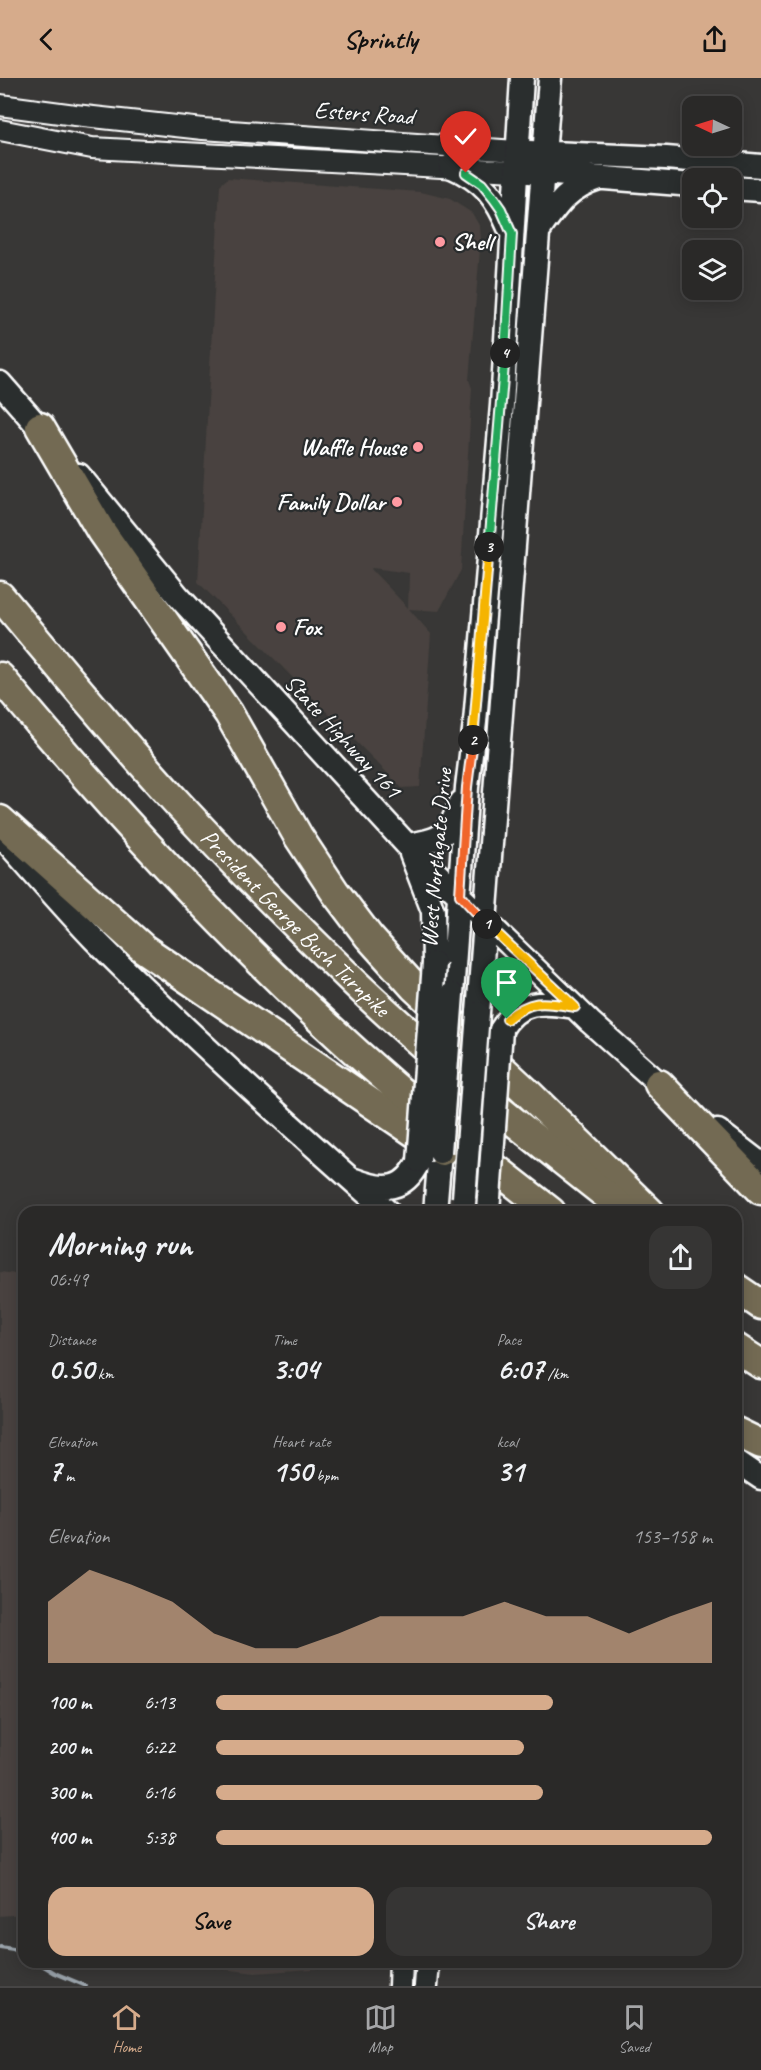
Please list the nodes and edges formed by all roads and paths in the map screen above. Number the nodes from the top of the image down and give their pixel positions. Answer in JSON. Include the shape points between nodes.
{"nodes":[{"id":1,"x":522,"y":78,"type":"edge"},
{"id":2,"x":550,"y":78,"type":"edge"},
{"id":3,"x":0,"y":105,"type":"edge"},
{"id":4,"x":0,"y":130,"type":"edge"},
{"id":5,"x":516,"y":161,"type":"junction"},
{"id":6,"x":544,"y":163,"type":"junction"},
{"id":7,"x":450,"y":166,"type":"junction"},
{"id":8,"x":761,"y":166,"type":"edge"},
{"id":9,"x":601,"y":178,"type":"junction"},
{"id":10,"x":682,"y":184,"type":"edge"},
{"id":11,"x":742,"y":189,"type":"edge"},
{"id":12,"x":761,"y":190,"type":"edge"},
{"id":13,"x":539,"y":231,"type":"junction"},
{"id":14,"x":512,"y":234,"type":"junction"},
{"id":15,"x":0,"y":383,"type":"edge"},
{"id":16,"x":502,"y":405,"type":"junction"},
{"id":17,"x":525,"y":406,"type":"junction"},
{"id":18,"x":40,"y":427,"type":"junction"},
{"id":19,"x":0,"y":596,"type":"edge"},
{"id":20,"x":0,"y":677,"type":"edge"},
{"id":21,"x":467,"y":787,"type":"junction"},
{"id":22,"x":0,"y":820,"type":"edge"},
{"id":23,"x":0,"y":834,"type":"edge"},
{"id":24,"x":407,"y":845,"type":"junction"},
{"id":25,"x":460,"y":895,"type":"junction"},
{"id":26,"x":485,"y":922,"type":"junction"},
{"id":27,"x":575,"y":1007,"type":"junction"},
{"id":28,"x":658,"y":1084,"type":"junction"},
{"id":29,"x":761,"y":1164,"type":"edge"},
{"id":30,"x":348,"y":1177,"type":"junction"},
{"id":31,"x":761,"y":1190,"type":"edge"},
{"id":32,"x":464,"y":1205,"type":"edge"},
{"id":33,"x":381,"y":1206,"type":"edge"},
{"id":34,"x":436,"y":1206,"type":"edge"},
{"id":35,"x":488,"y":1206,"type":"edge"},
{"id":36,"x":527,"y":1206,"type":"edge"},
{"id":37,"x":544,"y":1206,"type":"edge"},
{"id":38,"x":620,"y":1206,"type":"edge"},
{"id":39,"x":644,"y":1206,"type":"edge"},
{"id":40,"x":742,"y":1292,"type":"edge"},
{"id":41,"x":761,"y":1305,"type":"edge"},
{"id":42,"x":742,"y":1352,"type":"edge"},
{"id":43,"x":761,"y":1364,"type":"edge"},
{"id":44,"x":742,"y":1435,"type":"edge"},
{"id":45,"x":761,"y":1444,"type":"edge"},
{"id":46,"x":742,"y":1465,"type":"edge"},
{"id":47,"x":761,"y":1478,"type":"edge"},
{"id":48,"x":401,"y":1968,"type":"edge"},
{"id":49,"x":428,"y":1968,"type":"edge"},
{"id":50,"x":400,"y":1986,"type":"edge"},
{"id":51,"x":426,"y":1986,"type":"edge"}],
"edges":[{"from":1,"to":5,"type":"main road","name":"West Northgate Drive"},
{"from":2,"to":6,"type":"main road"},
{"from":3,"to":5,"type":"street","name":"Esters Road"},
{"from":4,"to":7,"type":"street","name":"Esters Road","via":[[92,148]]},
{"from":5,"to":6,"type":"main road","name":"Esters Road"},
{"from":5,"to":7,"type":"street","name":"Esters Road"},
{"from":5,"to":14,"type":"main road","name":"West Northgate Drive"},
{"from":6,"to":8,"type":"main road","name":"Esters Road","via":[[666,158]]},
{"from":6,"to":9,"type":"main road","name":"Esters Road"},
{"from":6,"to":13,"type":"main road"},
{"from":7,"to":14,"type":"main road","via":[[482,184],[501,209]]},
{"from":9,"to":10,"type":"main road","name":"Esters Road"},
{"from":9,"to":13,"type":"main road","via":[[562,199]]},
{"from":11,"to":12,"type":"main road"},
{"from":13,"to":17,"type":"main road"},
{"from":14,"to":16,"type":"main road","name":"West Northgate Drive"},
{"from":15,"to":18,"type":"main road","name":"State Highway 161"},
{"from":16,"to":17,"type":"main road"},
{"from":16,"to":21,"type":"main road","name":"West Northgate Drive"},
{"from":17,"to":26,"type":"main road"},
{"from":18,"to":24,"type":"main road","name":"State Highway 161","via":[[178,596]]},
{"from":18,"to":39,"type":"highway","via":[[101,531],[229,714],[298,836],[369,937],[414,987]]},
{"from":19,"to":38,"type":"highway","name":"President George Bush Turnpike","via":[[173,798],[304,932],[448,1065]]},
{"from":20,"to":37,"type":"highway","name":"President George Bush Turnpike","via":[[125,822],[255,957],[393,1085]]},
{"from":21,"to":24,"type":"main road","via":[[453,824],[441,837]]},
{"from":21,"to":25,"type":"main road","name":"West Northgate Drive"},
{"from":22,"to":36,"type":"highway","via":[[152,955],[484,1181]]},
{"from":23,"to":30,"type":"main road","via":[[93,938],[169,1013]]},
{"from":24,"to":25,"type":"main road","name":"State Highway 161"},
{"from":24,"to":30,"type":"main road","bridge":true,"via":[[433,911],[434,963],[419,1161],[412,1175],[400,1184],[375,1187]]},
{"from":25,"to":26,"type":"main road","name":"State Highway 161"},
{"from":25,"to":34,"type":"main road","name":"West Northgate Drive","bridge":true},
{"from":26,"to":27,"type":"main road","name":"State Highway 161"},
{"from":26,"to":32,"type":"main road","bridge":true},
{"from":27,"to":28,"type":"main road","name":"State Highway 161"},
{"from":27,"to":35,"type":"main road","bridge":true,"via":[[543,1002],[521,1008],[501,1030]]},
{"from":28,"to":29,"type":"main road","name":"State Highway 161"},
{"from":28,"to":31,"type":"highway"},
{"from":30,"to":33,"type":"main road"},
{"from":40,"to":41,"type":"highway"},
{"from":42,"to":43,"type":"highway"},
{"from":44,"to":45,"type":"highway"},
{"from":46,"to":47,"type":"main road"},
{"from":48,"to":50,"type":"main road"},
{"from":49,"to":51,"type":"main road"}]}
